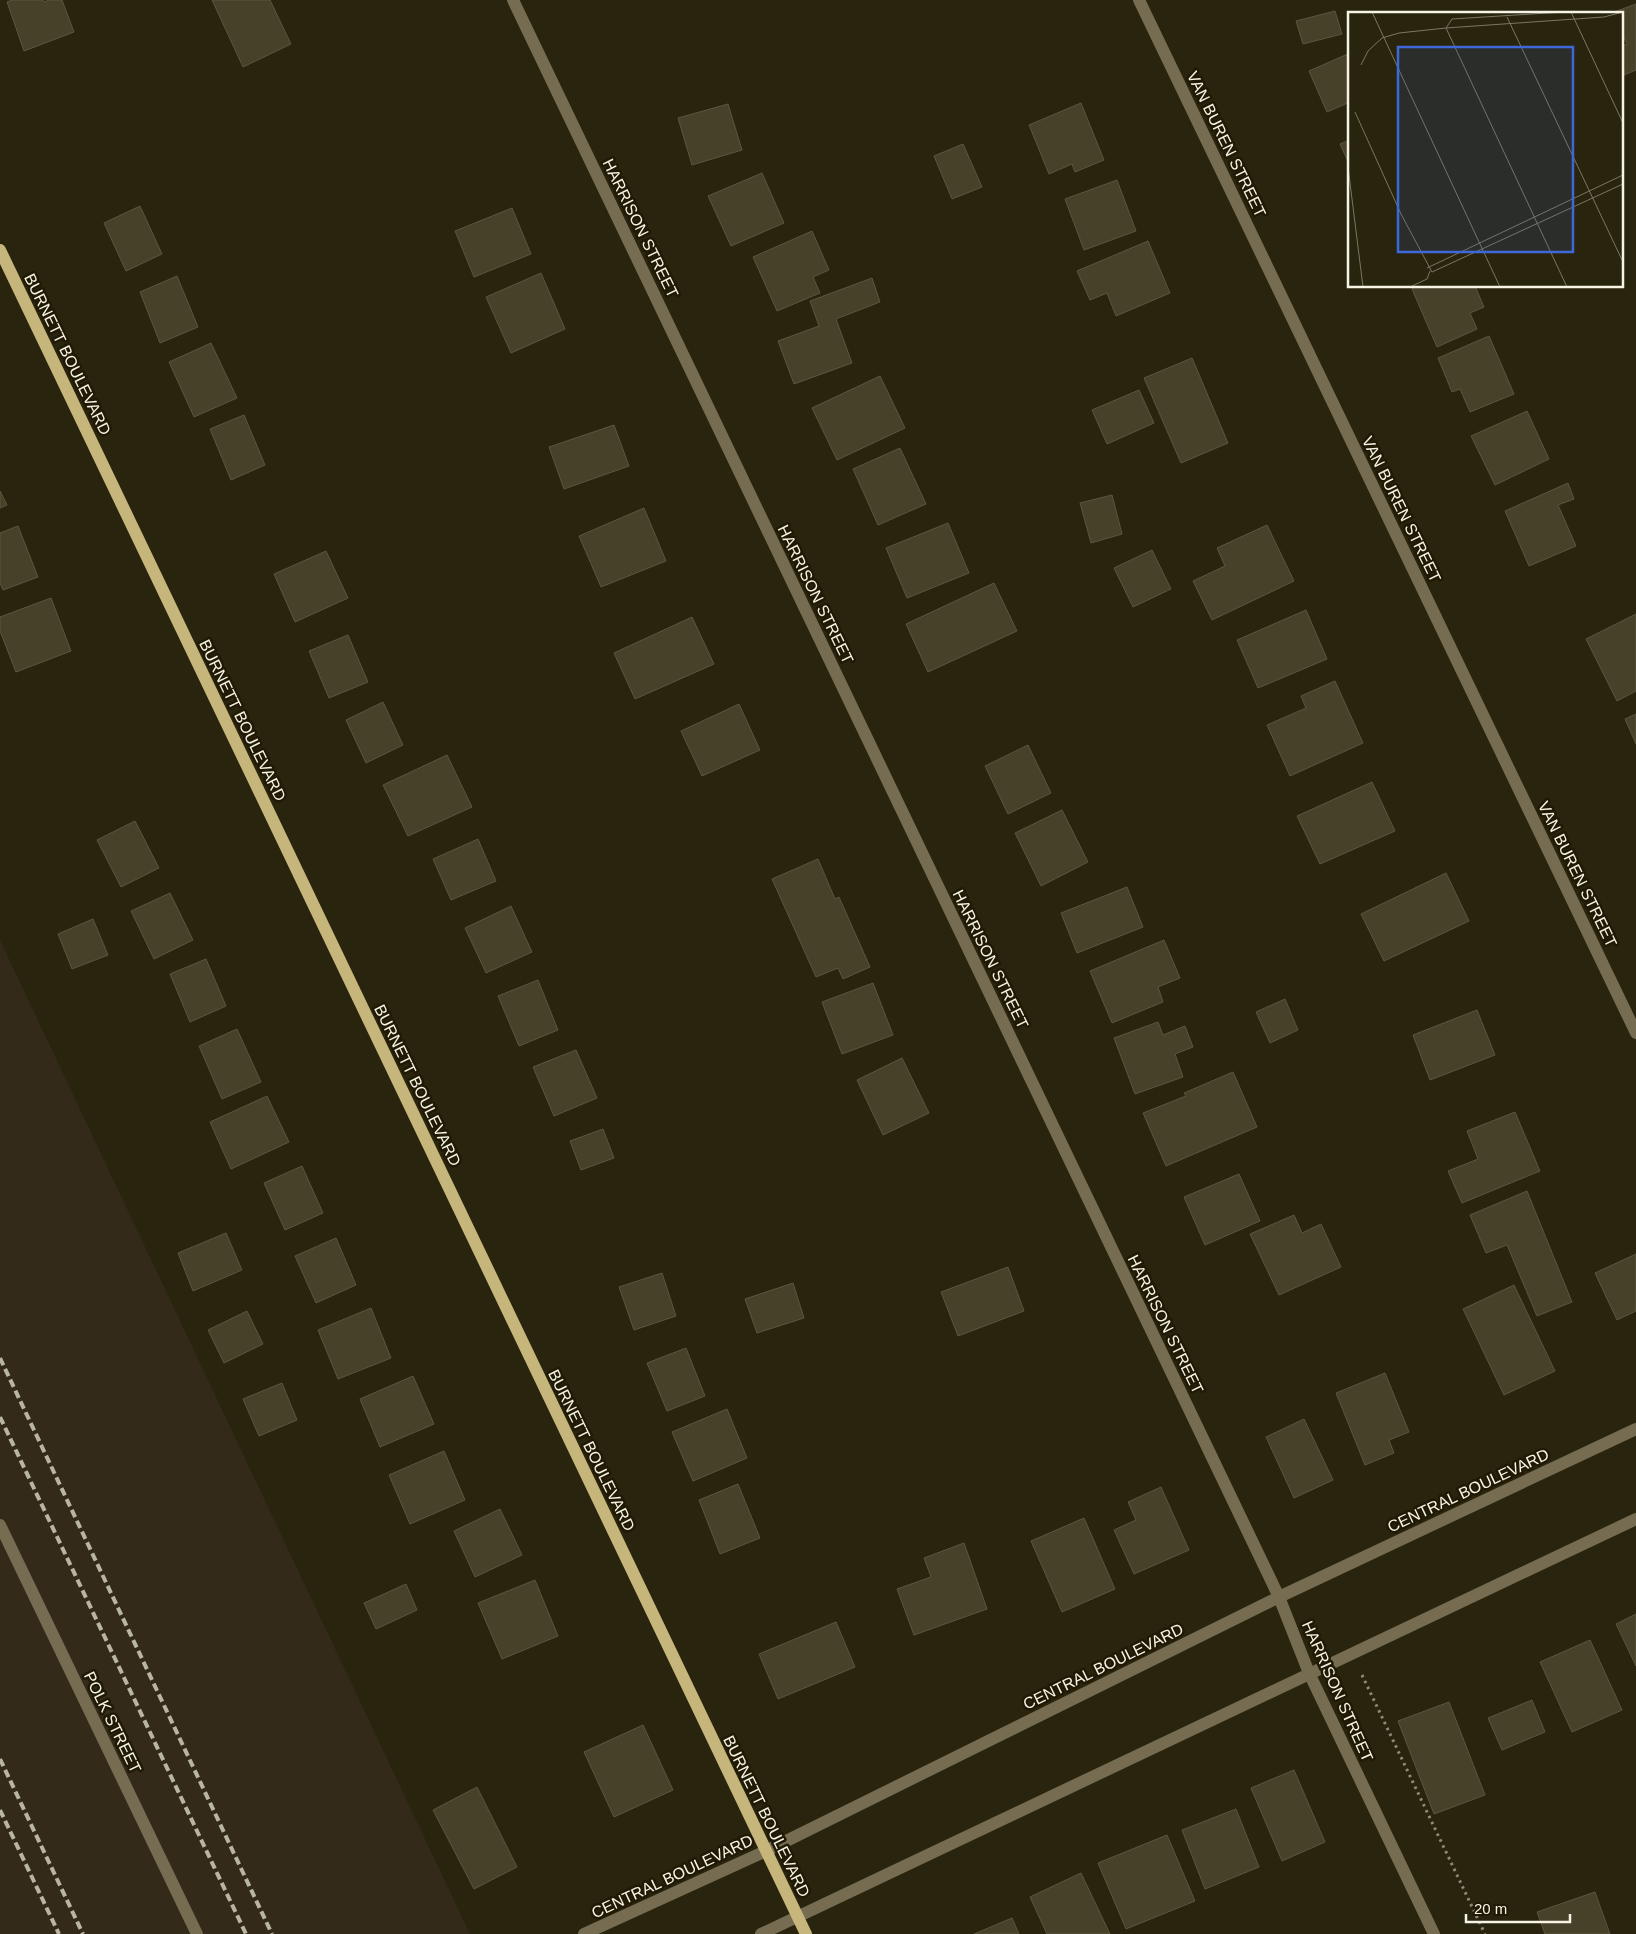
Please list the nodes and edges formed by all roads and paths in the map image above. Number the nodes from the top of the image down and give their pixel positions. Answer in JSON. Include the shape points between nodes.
{"nodes":[{"id":1,"x":513,"y":0,"type":"edge"},
{"id":2,"x":1139,"y":0,"type":"edge"},
{"id":3,"x":0,"y":250,"type":"edge"},
{"id":4,"x":1636,"y":1033,"type":"edge"},
{"id":5,"x":1636,"y":1429,"type":"edge"},
{"id":6,"x":1636,"y":1519,"type":"edge"},
{"id":7,"x":0,"y":1525,"type":"edge"},
{"id":8,"x":1279,"y":1597,"type":"junction"},
{"id":9,"x":1370,"y":1670,"type":"dead end"},
{"id":10,"x":1309,"y":1673,"type":"junction"},
{"id":11,"x":766,"y":1851,"type":"junction"},
{"id":12,"x":798,"y":1917,"type":"junction"},
{"id":13,"x":197,"y":1934,"type":"edge"},
{"id":14,"x":584,"y":1934,"type":"edge"},
{"id":15,"x":761,"y":1934,"type":"edge"},
{"id":16,"x":806,"y":1934,"type":"edge"},
{"id":17,"x":1434,"y":1934,"type":"edge"},
{"id":18,"x":1485,"y":1934,"type":"edge"}],
"edges":[{"from":1,"to":8,"type":"street","name":"HARRISON STREET"},
{"from":2,"to":4,"type":"street","name":"VAN BUREN STREET"},
{"from":3,"to":11,"type":"main road","name":"BURNETT BOULEVARD"},
{"from":5,"to":8,"type":"street","name":"CENTRAL BOULEVARD"},
{"from":6,"to":10,"type":"street"},
{"from":7,"to":13,"type":"street","name":"POLK STREET"},
{"from":8,"to":10,"type":"street","name":"HARRISON STREET"},
{"from":8,"to":11,"type":"street","name":"CENTRAL BOULEVARD"},
{"from":9,"to":18,"type":"path","via":[[1362,1674]]},
{"from":10,"to":12,"type":"street"},
{"from":10,"to":17,"type":"street","name":"HARRISON STREET"},
{"from":11,"to":12,"type":"main road","name":"BURNETT BOULEVARD"},
{"from":11,"to":14,"type":"street","name":"CENTRAL BOULEVARD"},
{"from":12,"to":15,"type":"street"},
{"from":12,"to":16,"type":"main road","name":"BURNETT BOULEVARD"}]}
